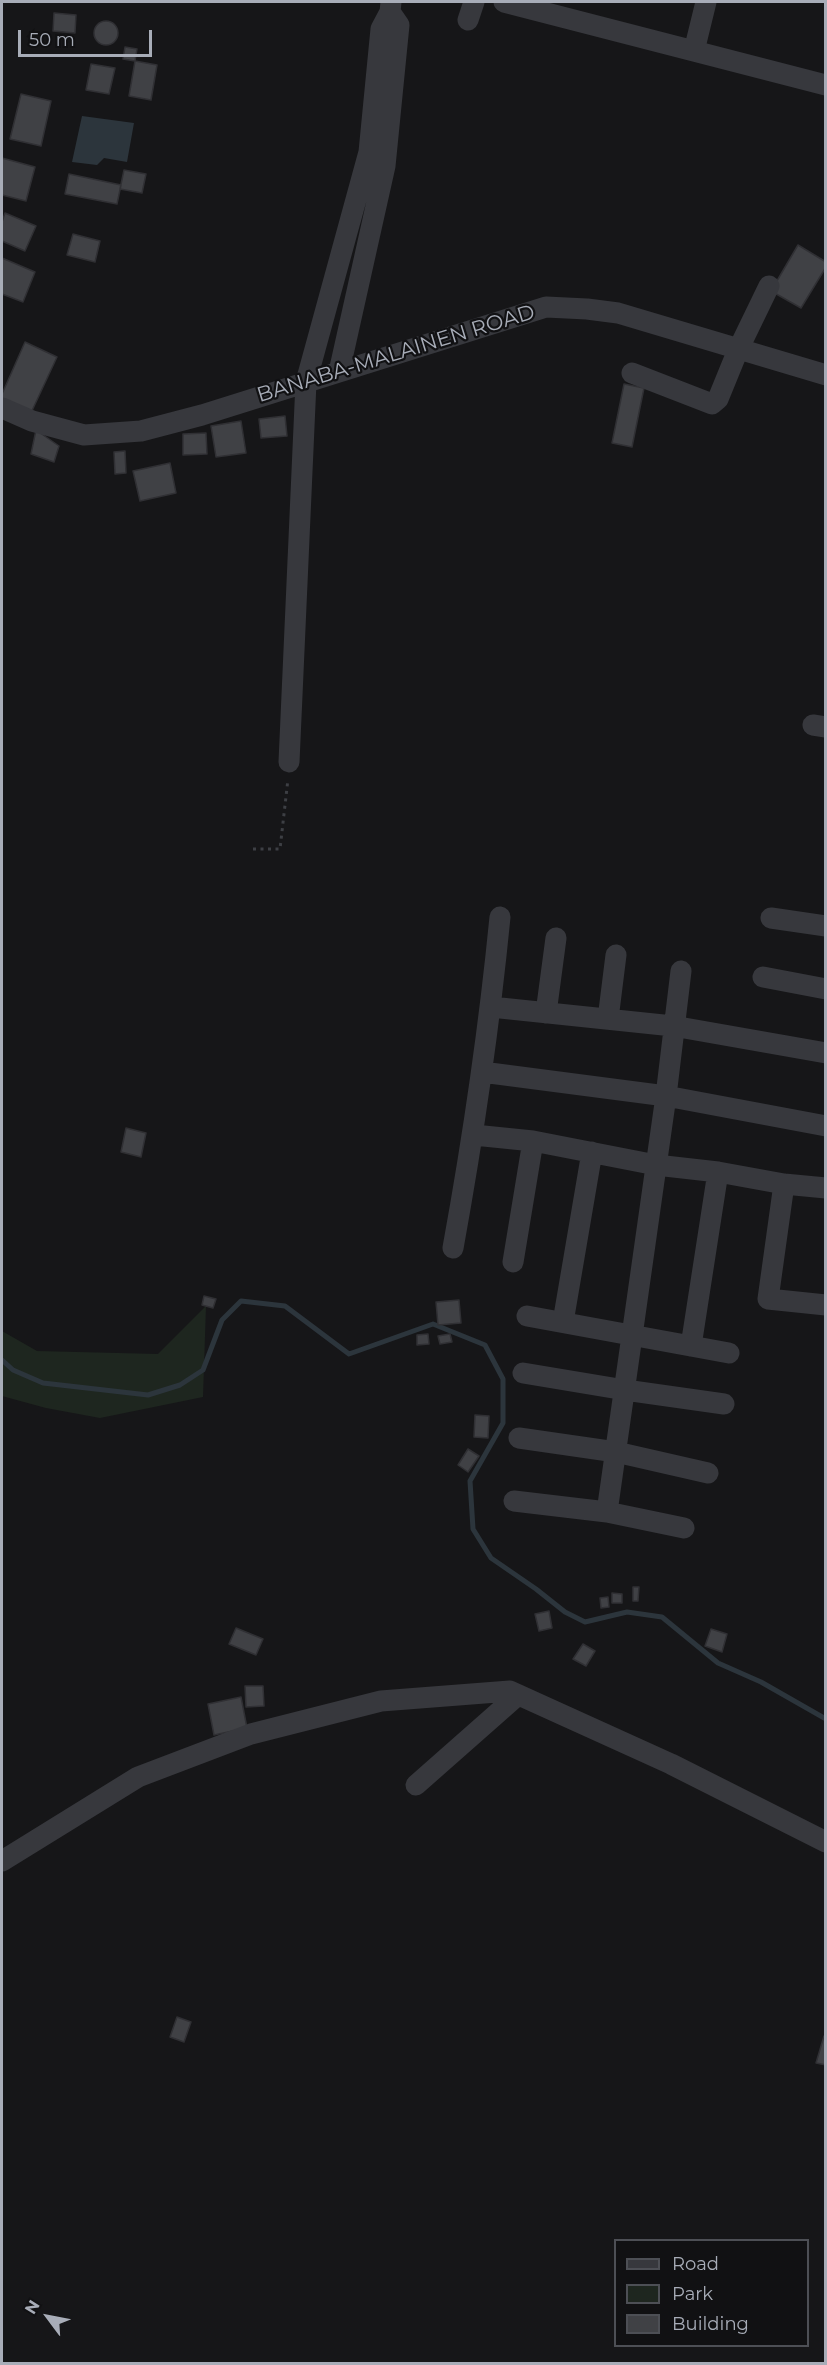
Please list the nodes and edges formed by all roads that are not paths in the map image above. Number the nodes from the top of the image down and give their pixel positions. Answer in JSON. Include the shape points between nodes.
{"nodes":[{"id":1,"x":504,"y":2,"type":"edge"},
{"id":2,"x":706,"y":2,"type":"edge"},
{"id":3,"x":391,"y":7,"type":"edge"},
{"id":4,"x":694,"y":51,"type":"junction"},
{"id":5,"x":825,"y":85,"type":"edge"},
{"id":6,"x":768,"y":286,"type":"dead end"},
{"id":7,"x":738,"y":350,"type":"junction"},
{"id":8,"x":339,"y":372,"type":"junction"},
{"id":9,"x":633,"y":373,"type":"dead end"},
{"id":10,"x":825,"y":375,"type":"edge"},
{"id":11,"x":306,"y":382,"type":"junction"},
{"id":12,"x":2,"y":408,"type":"edge"},
{"id":13,"x":290,"y":762,"type":"road end"},
{"id":14,"x":500,"y":917,"type":"dead end"},
{"id":15,"x":771,"y":918,"type":"dead end"},
{"id":16,"x":825,"y":926,"type":"edge"},
{"id":17,"x":556,"y":938,"type":"dead end"},
{"id":18,"x":616,"y":955,"type":"dead end"},
{"id":19,"x":681,"y":971,"type":"dead end"},
{"id":20,"x":763,"y":978,"type":"dead end"},
{"id":21,"x":825,"y":989,"type":"edge"},
{"id":22,"x":491,"y":1007,"type":"junction"},
{"id":23,"x":546,"y":1013,"type":"junction"},
{"id":24,"x":608,"y":1019,"type":"junction"},
{"id":25,"x":673,"y":1026,"type":"junction"},
{"id":26,"x":825,"y":1053,"type":"edge"},
{"id":27,"x":482,"y":1072,"type":"junction"},
{"id":28,"x":666,"y":1096,"type":"junction"},
{"id":29,"x":825,"y":1126,"type":"edge"},
{"id":30,"x":474,"y":1135,"type":"junction"},
{"id":31,"x":532,"y":1141,"type":"junction"},
{"id":32,"x":592,"y":1152,"type":"junction"},
{"id":33,"x":656,"y":1165,"type":"junction"},
{"id":34,"x":718,"y":1172,"type":"junction"},
{"id":35,"x":784,"y":1184,"type":"junction"},
{"id":36,"x":825,"y":1188,"type":"edge"},
{"id":37,"x":453,"y":1248,"type":"dead end"},
{"id":38,"x":513,"y":1262,"type":"dead end"},
{"id":39,"x":825,"y":1305,"type":"edge"},
{"id":40,"x":527,"y":1316,"type":"dead end"},
{"id":41,"x":563,"y":1322,"type":"junction"},
{"id":42,"x":633,"y":1335,"type":"junction"},
{"id":43,"x":691,"y":1346,"type":"junction"},
{"id":44,"x":729,"y":1353,"type":"dead end"},
{"id":45,"x":523,"y":1373,"type":"dead end"},
{"id":46,"x":625,"y":1390,"type":"junction"},
{"id":47,"x":723,"y":1404,"type":"dead end"},
{"id":48,"x":519,"y":1438,"type":"dead end"},
{"id":49,"x":616,"y":1452,"type":"junction"},
{"id":50,"x":708,"y":1473,"type":"dead end"},
{"id":51,"x":514,"y":1501,"type":"dead end"},
{"id":52,"x":607,"y":1512,"type":"junction"},
{"id":53,"x":684,"y":1528,"type":"dead end"},
{"id":54,"x":518,"y":1695,"type":"junction"},
{"id":55,"x":416,"y":1785,"type":"dead end"},
{"id":56,"x":825,"y":1842,"type":"edge"},
{"id":57,"x":2,"y":1861,"type":"edge"}],
"edges":[{"from":1,"to":4,"type":"street"},
{"from":2,"to":4,"type":"street"},
{"from":3,"to":8,"type":"street","via":[[399,25],[385,166]]},
{"from":3,"to":11,"type":"street","via":[[381,29],[369,152]]},
{"from":4,"to":5,"type":"street"},
{"from":6,"to":7,"type":"street"},
{"from":7,"to":8,"type":"street","name":"BANABA-MALAINEN ROAD","via":[[618,313],[546,307]]},
{"from":7,"to":9,"type":"street","via":[[718,399],[712,404]]},
{"from":7,"to":10,"type":"street","name":"BANABA-MALAINEN ROAD"},
{"from":8,"to":11,"type":"street","name":"BANABA-MALAINEN ROAD"},
{"from":11,"to":12,"type":"street","name":"BANABA-MALAINEN ROAD","via":[[141,430],[84,435]]},
{"from":11,"to":13,"type":"street"},
{"from":14,"to":22,"type":"street"},
{"from":15,"to":16,"type":"street"},
{"from":17,"to":23,"type":"street"},
{"from":18,"to":24,"type":"street"},
{"from":19,"to":25,"type":"street"},
{"from":20,"to":21,"type":"street"},
{"from":22,"to":23,"type":"street"},
{"from":22,"to":27,"type":"street"},
{"from":23,"to":24,"type":"street"},
{"from":24,"to":25,"type":"street"},
{"from":25,"to":26,"type":"street"},
{"from":25,"to":28,"type":"street"},
{"from":27,"to":28,"type":"street"},
{"from":27,"to":30,"type":"street"},
{"from":28,"to":29,"type":"street"},
{"from":28,"to":33,"type":"street"},
{"from":30,"to":31,"type":"street"},
{"from":30,"to":37,"type":"street"},
{"from":31,"to":32,"type":"street"},
{"from":31,"to":38,"type":"street"},
{"from":32,"to":33,"type":"street"},
{"from":32,"to":41,"type":"street"},
{"from":33,"to":34,"type":"street"},
{"from":33,"to":42,"type":"street"},
{"from":34,"to":35,"type":"street"},
{"from":34,"to":43,"type":"street"},
{"from":35,"to":36,"type":"street"},
{"from":35,"to":39,"type":"street","via":[[768,1299]]},
{"from":40,"to":41,"type":"street"},
{"from":41,"to":42,"type":"street"},
{"from":42,"to":43,"type":"street"},
{"from":42,"to":46,"type":"street"},
{"from":43,"to":44,"type":"street"},
{"from":45,"to":46,"type":"street"},
{"from":46,"to":47,"type":"street"},
{"from":46,"to":49,"type":"street"},
{"from":48,"to":49,"type":"street"},
{"from":49,"to":50,"type":"street"},
{"from":49,"to":52,"type":"street"},
{"from":51,"to":52,"type":"street"},
{"from":52,"to":53,"type":"street"},
{"from":54,"to":55,"type":"street"},
{"from":54,"to":56,"type":"street","via":[[671,1764]]},
{"from":54,"to":57,"type":"street","via":[[510,1691],[381,1701],[250,1734],[138,1778]]}]}
